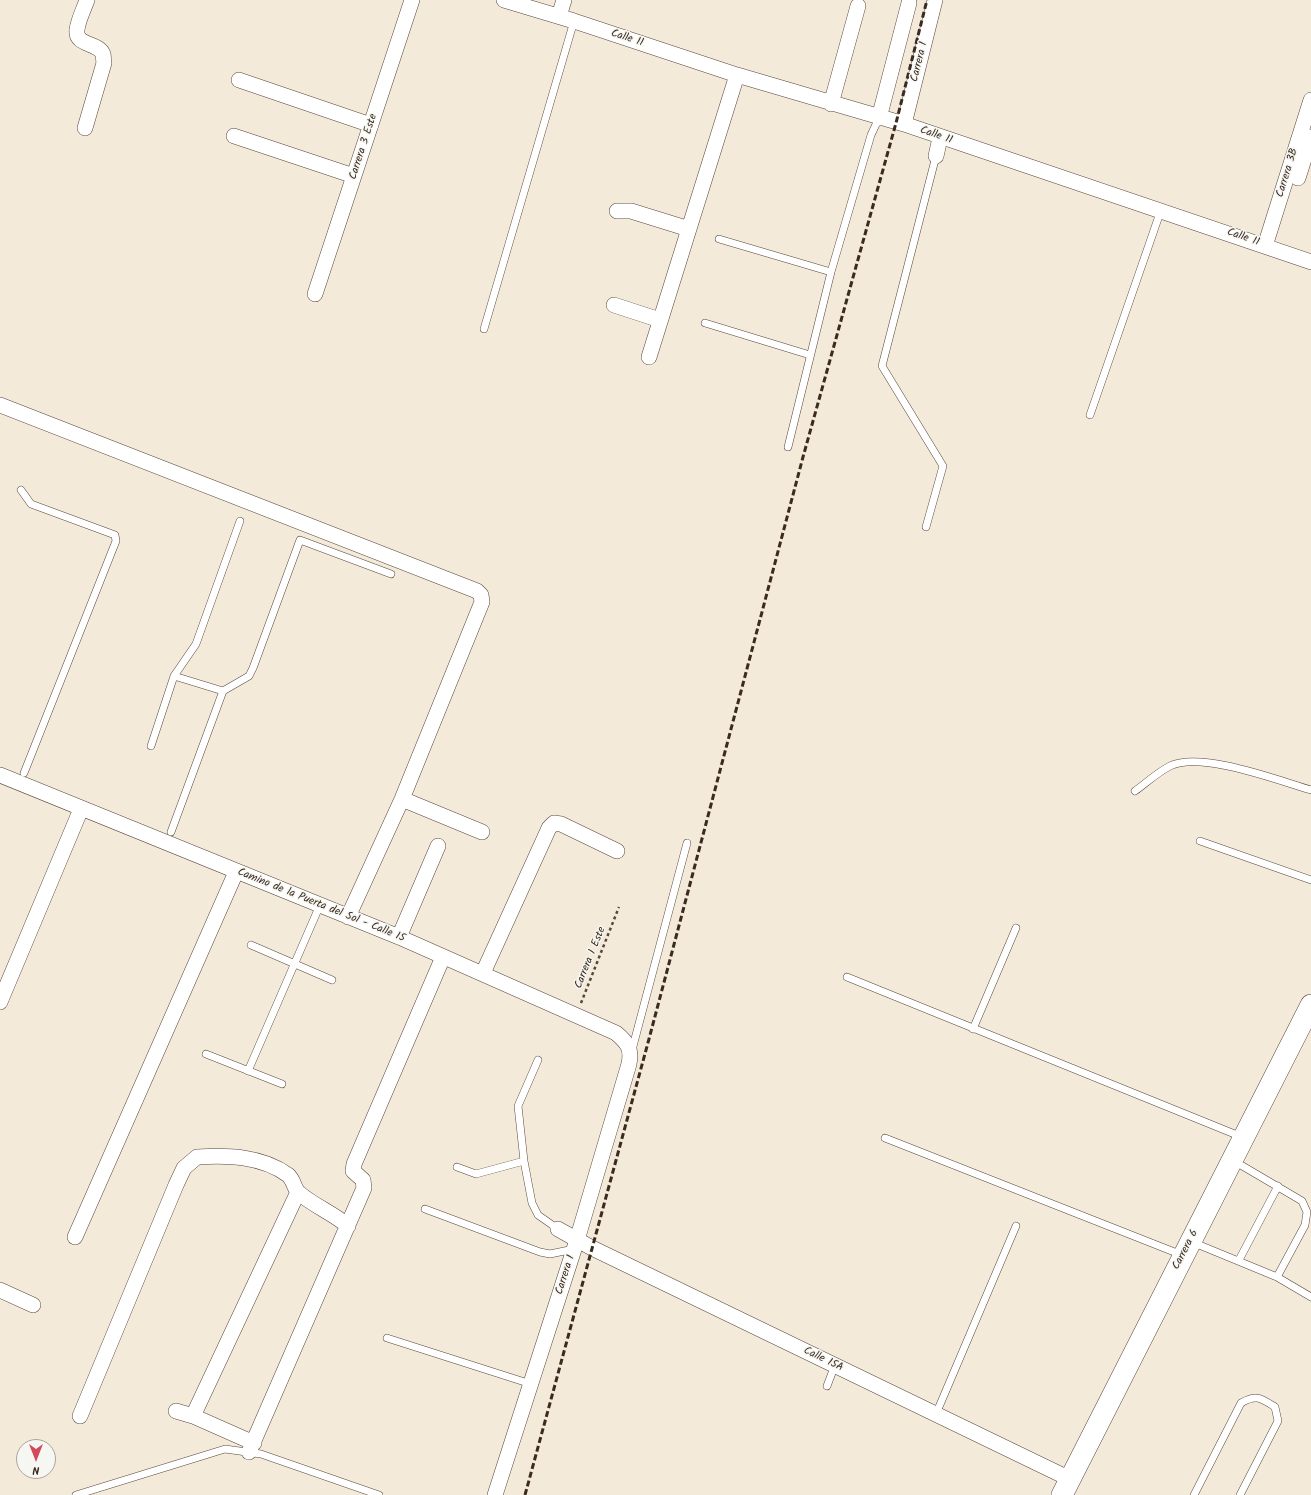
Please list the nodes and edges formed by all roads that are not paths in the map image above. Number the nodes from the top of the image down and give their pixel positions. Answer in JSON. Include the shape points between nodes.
{"nodes":[{"id":1,"x":87,"y":0,"type":"edge"},
{"id":2,"x":412,"y":0,"type":"edge"},
{"id":3,"x":504,"y":0,"type":"edge"},
{"id":4,"x":564,"y":0,"type":"edge"},
{"id":5,"x":935,"y":0,"type":"edge"},
{"id":6,"x":909,"y":3,"type":"dead end"},
{"id":7,"x":858,"y":6,"type":"dead end"},
{"id":8,"x":559,"y":16,"type":"junction"},
{"id":9,"x":574,"y":21,"type":"junction"},
{"id":10,"x":737,"y":75,"type":"junction"},
{"id":11,"x":239,"y":80,"type":"dead end"},
{"id":12,"x":1311,"y":100,"type":"edge"},
{"id":13,"x":831,"y":104,"type":"junction"},
{"id":14,"x":879,"y":118,"type":"junction"},
{"id":15,"x":904,"y":124,"type":"junction"},
{"id":16,"x":371,"y":125,"type":"junction"},
{"id":17,"x":85,"y":128,"type":"dead end"},
{"id":18,"x":234,"y":136,"type":"dead end"},
{"id":19,"x":1311,"y":137,"type":"edge"},
{"id":20,"x":940,"y":138,"type":"junction"},
{"id":21,"x":936,"y":156,"type":"joint"},
{"id":22,"x":354,"y":176,"type":"junction"},
{"id":23,"x":1161,"y":210,"type":"junction"},
{"id":24,"x":617,"y":211,"type":"dead end"},
{"id":25,"x":688,"y":229,"type":"junction"},
{"id":26,"x":719,"y":239,"type":"dead end"},
{"id":27,"x":1270,"y":247,"type":"junction"},
{"id":28,"x":1311,"y":262,"type":"edge"},
{"id":29,"x":831,"y":272,"type":"junction"},
{"id":30,"x":315,"y":294,"type":"dead end"},
{"id":31,"x":614,"y":305,"type":"dead end"},
{"id":32,"x":660,"y":320,"type":"junction"},
{"id":33,"x":706,"y":323,"type":"dead end"},
{"id":34,"x":484,"y":329,"type":"dead end"},
{"id":35,"x":810,"y":355,"type":"junction"},
{"id":36,"x":649,"y":357,"type":"dead end"},
{"id":37,"x":0,"y":405,"type":"edge"},
{"id":38,"x":1090,"y":415,"type":"dead end"},
{"id":39,"x":788,"y":447,"type":"dead end"},
{"id":40,"x":21,"y":490,"type":"dead end"},
{"id":41,"x":240,"y":521,"type":"dead end"},
{"id":42,"x":926,"y":527,"type":"dead end"},
{"id":43,"x":391,"y":574,"type":"dead end"},
{"id":44,"x":174,"y":676,"type":"junction"},
{"id":45,"x":223,"y":691,"type":"junction"},
{"id":46,"x":151,"y":746,"type":"dead end"},
{"id":47,"x":0,"y":775,"type":"edge"},
{"id":48,"x":22,"y":779,"type":"junction"},
{"id":49,"x":1311,"y":790,"type":"edge"},
{"id":50,"x":1135,"y":791,"type":"dead end"},
{"id":51,"x":402,"y":799,"type":"junction"},
{"id":52,"x":81,"y":809,"type":"junction"},
{"id":53,"x":482,"y":832,"type":"dead end"},
{"id":54,"x":169,"y":837,"type":"junction"},
{"id":55,"x":1200,"y":841,"type":"dead end"},
{"id":56,"x":687,"y":843,"type":"dead end"},
{"id":57,"x":438,"y":846,"type":"dead end"},
{"id":58,"x":618,"y":851,"type":"dead end"},
{"id":59,"x":236,"y":872,"type":"junction"},
{"id":60,"x":1311,"y":880,"type":"edge"},
{"id":61,"x":320,"y":905,"type":"junction"},
{"id":62,"x":348,"y":916,"type":"junction"},
{"id":63,"x":1016,"y":928,"type":"dead end"},
{"id":64,"x":399,"y":937,"type":"junction"},
{"id":65,"x":251,"y":945,"type":"dead end"},
{"id":66,"x":443,"y":957,"type":"junction"},
{"id":67,"x":295,"y":963,"type":"junction"},
{"id":68,"x":483,"y":973,"type":"junction"},
{"id":69,"x":847,"y":977,"type":"dead end"},
{"id":70,"x":332,"y":980,"type":"dead end"},
{"id":71,"x":0,"y":1002,"type":"edge"},
{"id":72,"x":1311,"y":1005,"type":"edge"},
{"id":73,"x":973,"y":1029,"type":"junction"},
{"id":74,"x":631,"y":1052,"type":"junction"},
{"id":75,"x":206,"y":1054,"type":"dead end"},
{"id":76,"x":538,"y":1060,"type":"dead end"},
{"id":77,"x":248,"y":1071,"type":"junction"},
{"id":78,"x":282,"y":1084,"type":"dead end"},
{"id":79,"x":886,"y":1138,"type":"dead end"},
{"id":80,"x":1244,"y":1138,"type":"junction"},
{"id":81,"x":1233,"y":1159,"type":"junction"},
{"id":82,"x":524,"y":1161,"type":"junction"},
{"id":83,"x":457,"y":1167,"type":"dead end"},
{"id":84,"x":1278,"y":1186,"type":"junction"},
{"id":85,"x":298,"y":1192,"type":"junction"},
{"id":86,"x":425,"y":1209,"type":"dead end"},
{"id":87,"x":348,"y":1226,"type":"junction"},
{"id":88,"x":1016,"y":1226,"type":"dead end"},
{"id":89,"x":558,"y":1229,"type":"joint"},
{"id":90,"x":75,"y":1237,"type":"dead end"},
{"id":91,"x":576,"y":1245,"type":"junction"},
{"id":92,"x":1187,"y":1248,"type":"junction"},
{"id":93,"x":1239,"y":1260,"type":"junction"},
{"id":94,"x":1277,"y":1278,"type":"junction"},
{"id":95,"x":0,"y":1290,"type":"edge"},
{"id":96,"x":1311,"y":1297,"type":"edge"},
{"id":97,"x":33,"y":1305,"type":"dead end"},
{"id":98,"x":387,"y":1338,"type":"dead end"},
{"id":99,"x":835,"y":1365,"type":"junction"},
{"id":100,"x":531,"y":1384,"type":"junction"},
{"id":101,"x":827,"y":1386,"type":"dead end"},
{"id":102,"x":176,"y":1411,"type":"dead end"},
{"id":103,"x":936,"y":1414,"type":"junction"},
{"id":104,"x":80,"y":1416,"type":"dead end"},
{"id":105,"x":193,"y":1416,"type":"junction"},
{"id":106,"x":251,"y":1448,"type":"junction"},
{"id":107,"x":1066,"y":1487,"type":"edge"},
{"id":108,"x":76,"y":1495,"type":"edge"},
{"id":109,"x":379,"y":1495,"type":"edge"},
{"id":110,"x":495,"y":1495,"type":"edge"},
{"id":111,"x":1194,"y":1495,"type":"edge"},
{"id":112,"x":1240,"y":1495,"type":"edge"}],
"edges":[{"from":1,"to":17,"type":"street","via":[[77,36],[82,42],[98,48],[103,54],[104,63]]},
{"from":2,"to":16,"type":"street","name":"Carrera 3 Este"},
{"from":3,"to":8,"type":"street","name":"Calle 11"},
{"from":4,"to":8,"type":"street"},
{"from":5,"to":15,"type":"street","name":"Carrera 1"},
{"from":6,"to":14,"type":"street"},
{"from":7,"to":13,"type":"street"},
{"from":8,"to":9,"type":"street","name":"Calle 11"},
{"from":9,"to":10,"type":"street","name":"Calle 11"},
{"from":9,"to":34,"type":"lane"},
{"from":10,"to":13,"type":"street","name":"Calle 11"},
{"from":10,"to":25,"type":"street"},
{"from":11,"to":16,"type":"street"},
{"from":12,"to":27,"type":"street","name":"Carrera 3B"},
{"from":13,"to":14,"type":"street","name":"Calle 11"},
{"from":14,"to":15,"type":"street","name":"Calle 11"},
{"from":14,"to":29,"type":"lane","via":[[870,135]]},
{"from":15,"to":20,"type":"street","name":"Calle 11"},
{"from":16,"to":22,"type":"street","name":"Carrera 3 Este"},
{"from":18,"to":22,"type":"street"},
{"from":19,"to":27,"type":"street"},
{"from":20,"to":21,"type":"street"},
{"from":20,"to":23,"type":"street","name":"Calle 11"},
{"from":21,"to":42,"type":"lane","via":[[882,366],[943,466]]},
{"from":22,"to":30,"type":"street","name":"Carrera 3 Este"},
{"from":23,"to":27,"type":"street","name":"Calle 11"},
{"from":23,"to":38,"type":"lane"},
{"from":24,"to":25,"type":"street","via":[[631,211]]},
{"from":25,"to":32,"type":"street"},
{"from":26,"to":29,"type":"lane"},
{"from":27,"to":28,"type":"street","name":"Calle 11"},
{"from":29,"to":35,"type":"lane"},
{"from":31,"to":32,"type":"street"},
{"from":32,"to":36,"type":"street"},
{"from":33,"to":35,"type":"lane"},
{"from":35,"to":39,"type":"lane"},
{"from":37,"to":51,"type":"street","via":[[477,591],[482,602]]},
{"from":40,"to":48,"type":"lane","via":[[31,504],[115,535],[116,541]]},
{"from":41,"to":44,"type":"lane","via":[[196,644]]},
{"from":43,"to":45,"type":"lane","via":[[300,540],[249,676]]},
{"from":44,"to":45,"type":"lane"},
{"from":44,"to":46,"type":"lane"},
{"from":45,"to":54,"type":"lane"},
{"from":47,"to":48,"type":"street","name":"Camino de la Puerta del Sol - Calle 15"},
{"from":48,"to":52,"type":"street","name":"Camino de la Puerta del Sol - Calle 15"},
{"from":49,"to":50,"type":"lane","via":[[1214,763],[1192,761],[1170,766]]},
{"from":51,"to":53,"type":"street"},
{"from":51,"to":62,"type":"street"},
{"from":52,"to":54,"type":"street","name":"Camino de la Puerta del Sol - Calle 15"},
{"from":52,"to":71,"type":"street"},
{"from":54,"to":59,"type":"street","name":"Camino de la Puerta del Sol - Calle 15"},
{"from":55,"to":60,"type":"lane"},
{"from":56,"to":74,"type":"lane"},
{"from":57,"to":64,"type":"street"},
{"from":58,"to":68,"type":"street","via":[[554,823],[549,828]]},
{"from":59,"to":61,"type":"street","name":"Camino de la Puerta del Sol - Calle 15"},
{"from":59,"to":90,"type":"street"},
{"from":61,"to":62,"type":"street","name":"Camino de la Puerta del Sol - Calle 15"},
{"from":61,"to":67,"type":"lane"},
{"from":62,"to":64,"type":"street","name":"Camino de la Puerta del Sol - Calle 15"},
{"from":63,"to":73,"type":"lane"},
{"from":64,"to":66,"type":"street","name":"Camino de la Puerta del Sol - Calle 15"},
{"from":65,"to":67,"type":"lane"},
{"from":66,"to":68,"type":"street","name":"Camino de la Puerta del Sol - Calle 15"},
{"from":66,"to":87,"type":"street","via":[[354,1164],[353,1171],[365,1183]]},
{"from":67,"to":70,"type":"lane"},
{"from":67,"to":77,"type":"lane"},
{"from":68,"to":74,"type":"street","name":"Camino de la Puerta del Sol - Calle 15","via":[[616,1033],[627,1042]]},
{"from":69,"to":73,"type":"lane"},
{"from":72,"to":80,"type":"main road","name":"Carrera 6"},
{"from":73,"to":80,"type":"lane"},
{"from":74,"to":91,"type":"street","name":"Carrera 1"},
{"from":75,"to":77,"type":"lane"},
{"from":76,"to":82,"type":"lane","via":[[518,1106]]},
{"from":77,"to":78,"type":"lane"},
{"from":79,"to":92,"type":"lane"},
{"from":80,"to":81,"type":"main road","name":"Carrera 6"},
{"from":81,"to":84,"type":"lane"},
{"from":81,"to":92,"type":"main road","name":"Carrera 6"},
{"from":82,"to":83,"type":"lane","via":[[476,1174]]},
{"from":82,"to":89,"type":"lane","via":[[532,1203],[538,1215]]},
{"from":84,"to":93,"type":"lane"},
{"from":84,"to":94,"type":"lane","via":[[1302,1201],[1307,1212],[1305,1225]]},
{"from":85,"to":87,"type":"street"},
{"from":85,"to":104,"type":"street","via":[[290,1176],[273,1166],[255,1160],[222,1155],[197,1157],[184,1168]]},
{"from":85,"to":105,"type":"street"},
{"from":86,"to":91,"type":"lane","via":[[540,1252],[550,1254]]},
{"from":87,"to":106,"type":"street"},
{"from":88,"to":103,"type":"lane"},
{"from":89,"to":91,"type":"street","name":"Calle 15A"},
{"from":91,"to":99,"type":"street","name":"Calle 15A"},
{"from":91,"to":100,"type":"street","name":"Carrera 1"},
{"from":92,"to":93,"type":"lane"},
{"from":92,"to":107,"type":"main road","name":"Carrera 6"},
{"from":93,"to":94,"type":"lane"},
{"from":94,"to":96,"type":"lane"},
{"from":95,"to":97,"type":"street"},
{"from":98,"to":100,"type":"lane"},
{"from":99,"to":101,"type":"lane"},
{"from":99,"to":103,"type":"street","name":"Calle 15A"},
{"from":100,"to":110,"type":"street","name":"Carrera 1"},
{"from":102,"to":105,"type":"street"},
{"from":103,"to":107,"type":"street","name":"Calle 15A"},
{"from":105,"to":106,"type":"street"},
{"from":106,"to":108,"type":"lane","via":[[225,1450]]},
{"from":106,"to":109,"type":"lane","via":[[261,1454]]},
{"from":111,"to":112,"type":"lane","via":[[1241,1403],[1252,1397],[1263,1399],[1275,1407],[1278,1421]]}]}
